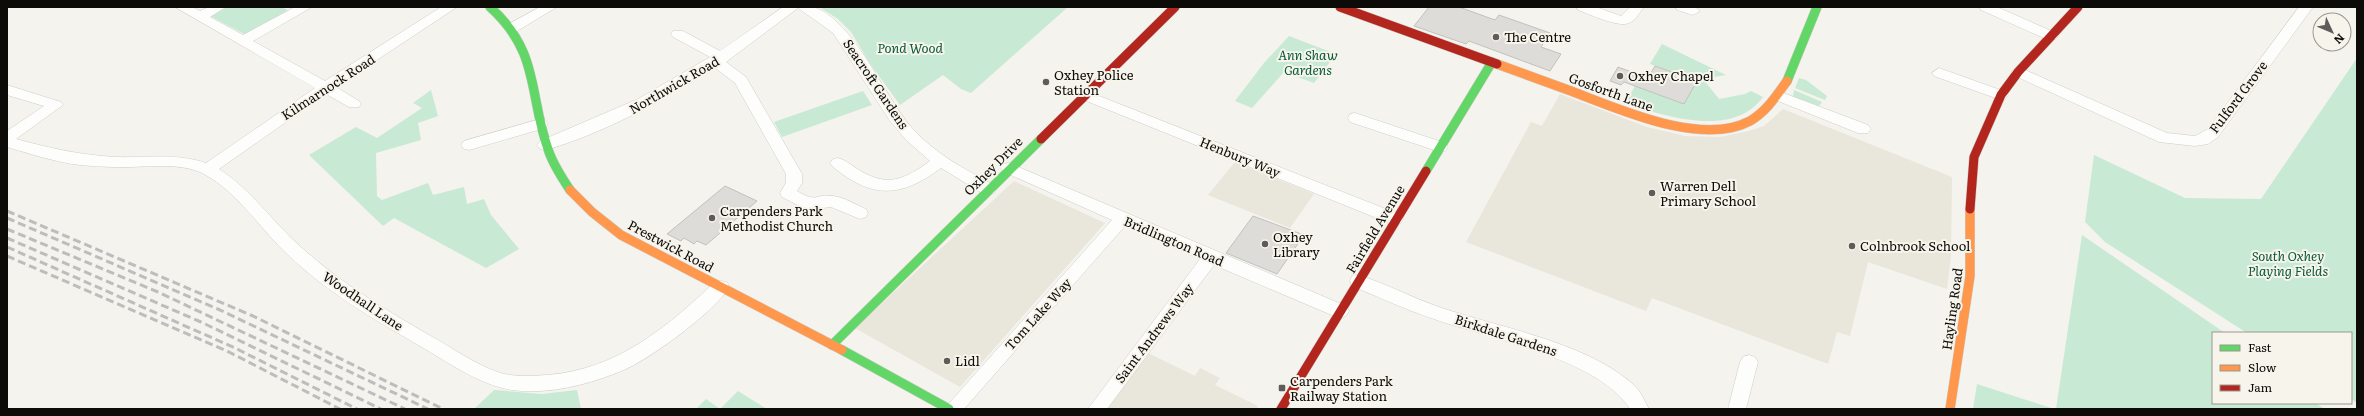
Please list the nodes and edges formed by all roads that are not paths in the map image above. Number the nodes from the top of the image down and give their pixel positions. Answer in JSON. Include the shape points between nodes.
{"nodes":[{"id":1,"x":182,"y":7,"type":"edge"},
{"id":2,"x":219,"y":7,"type":"edge"},
{"id":3,"x":305,"y":7,"type":"edge"},
{"id":4,"x":450,"y":7,"type":"edge"},
{"id":5,"x":490,"y":7,"type":"edge"},
{"id":6,"x":550,"y":7,"type":"edge"},
{"id":7,"x":792,"y":7,"type":"edge"},
{"id":8,"x":804,"y":7,"type":"edge"},
{"id":9,"x":1175,"y":7,"type":"edge"},
{"id":10,"x":1583,"y":7,"type":"edge"},
{"id":11,"x":1637,"y":7,"type":"edge"},
{"id":12,"x":1817,"y":7,"type":"edge"},
{"id":13,"x":1986,"y":7,"type":"edge"},
{"id":14,"x":2078,"y":7,"type":"edge"},
{"id":15,"x":2306,"y":7,"type":"edge"},
{"id":16,"x":1345,"y":8,"type":"edge"},
{"id":17,"x":200,"y":17,"type":"junction"},
{"id":18,"x":512,"y":28,"type":"junction"},
{"id":19,"x":678,"y":34,"type":"dead end"},
{"id":20,"x":2051,"y":36,"type":"junction"},
{"id":21,"x":243,"y":41,"type":"junction"},
{"id":22,"x":719,"y":60,"type":"junction"},
{"id":23,"x":1492,"y":62,"type":"junction"},
{"id":24,"x":2018,"y":72,"type":"junction"},
{"id":25,"x":1939,"y":73,"type":"dead end"},
{"id":26,"x":326,"y":87,"type":"junction"},
{"id":27,"x":7,"y":90,"type":"edge"},
{"id":28,"x":1084,"y":95,"type":"junction"},
{"id":29,"x":2001,"y":95,"type":"junction"},
{"id":30,"x":1778,"y":96,"type":"junction"},
{"id":31,"x":354,"y":104,"type":"dead end"},
{"id":32,"x":1356,"y":118,"type":"dead end"},
{"id":33,"x":540,"y":124,"type":"junction"},
{"id":34,"x":1863,"y":129,"type":"dead end"},
{"id":35,"x":7,"y":140,"type":"edge"},
{"id":36,"x":469,"y":145,"type":"dead end"},
{"id":37,"x":545,"y":145,"type":"junction"},
{"id":38,"x":1440,"y":147,"type":"junction"},
{"id":39,"x":940,"y":161,"type":"junction"},
{"id":40,"x":838,"y":163,"type":"dead end"},
{"id":41,"x":1009,"y":168,"type":"junction"},
{"id":42,"x":208,"y":169,"type":"junction"},
{"id":43,"x":988,"y":189,"type":"junction"},
{"id":44,"x":860,"y":213,"type":"dead end"},
{"id":45,"x":1122,"y":218,"type":"junction"},
{"id":46,"x":1395,"y":219,"type":"junction"},
{"id":47,"x":1211,"y":257,"type":"junction"},
{"id":48,"x":1358,"y":281,"type":"junction"},
{"id":49,"x":721,"y":287,"type":"junction"},
{"id":50,"x":1340,"y":311,"type":"junction"},
{"id":51,"x":832,"y":344,"type":"junction"},
{"id":52,"x":1749,"y":362,"type":"dead end"},
{"id":53,"x":949,"y":409,"type":"edge"},
{"id":54,"x":954,"y":409,"type":"edge"},
{"id":55,"x":1097,"y":409,"type":"edge"},
{"id":56,"x":1281,"y":409,"type":"edge"},
{"id":57,"x":1640,"y":409,"type":"edge"},
{"id":58,"x":1737,"y":409,"type":"edge"},
{"id":59,"x":1950,"y":409,"type":"edge"}],
"edges":[{"from":1,"to":17,"type":"street"},
{"from":2,"to":17,"type":"street"},
{"from":3,"to":21,"type":"street"},
{"from":4,"to":26,"type":"street","name":"Kilmarnock Road"},
{"from":5,"to":18,"type":"street","name":"Prestwick Road"},
{"from":6,"to":18,"type":"street"},
{"from":7,"to":22,"type":"street","name":"Northwick Road"},
{"from":8,"to":39,"type":"street","name":"Seacroft Gardens","via":[[821,14],[841,32],[874,86],[903,126],[922,147]]},
{"from":9,"to":28,"type":"street","name":"Oxhey Drive"},
{"from":10,"to":11,"type":"street","via":[[1626,20]]},
{"from":12,"to":30,"type":"street","name":"Gosforth Lane"},
{"from":13,"to":20,"type":"street"},
{"from":14,"to":20,"type":"street","name":"Hayling Road"},
{"from":15,"to":24,"type":"street","name":"Fulford Grove","via":[[2212,133],[2203,140],[2176,141],[2153,135]]},
{"from":16,"to":23,"type":"street","name":"Gosforth Lane"},
{"from":17,"to":21,"type":"street"},
{"from":18,"to":33,"type":"street","name":"Prestwick Road","via":[[525,54]]},
{"from":19,"to":22,"type":"street"},
{"from":20,"to":24,"type":"street","name":"Hayling Road"},
{"from":21,"to":26,"type":"street"},
{"from":22,"to":37,"type":"street","name":"Northwick Road","via":[[690,79],[633,109]]},
{"from":22,"to":44,"type":"street","via":[[742,80],[794,174],[794,183],[788,193],[807,204],[832,201]]},
{"from":23,"to":30,"type":"street","name":"Gosforth Lane","via":[[1651,120],[1687,128],[1720,129],[1752,121],[1769,109]]},
{"from":23,"to":38,"type":"street","name":"Fairfield Avenue"},
{"from":24,"to":29,"type":"street","name":"Hayling Road"},
{"from":25,"to":29,"type":"street"},
{"from":26,"to":31,"type":"street"},
{"from":26,"to":42,"type":"street","name":"Kilmarnock Road"},
{"from":27,"to":35,"type":"street","via":[[56,105]]},
{"from":28,"to":41,"type":"street","name":"Oxhey Drive"},
{"from":28,"to":46,"type":"street","name":"Henbury Way"},
{"from":29,"to":59,"type":"street","name":"Hayling Road","via":[[1974,157],[1970,206],[1970,276]]},
{"from":30,"to":34,"type":"street"},
{"from":32,"to":38,"type":"street"},
{"from":33,"to":36,"type":"street"},
{"from":33,"to":37,"type":"street","name":"Prestwick Road"},
{"from":35,"to":42,"type":"street","name":"Woodhall Lane","via":[[66,157],[113,162],[175,162]]},
{"from":37,"to":49,"type":"street","name":"Prestwick Road","via":[[552,163],[569,190],[592,213],[621,235]]},
{"from":38,"to":46,"type":"street","name":"Fairfield Avenue"},
{"from":39,"to":40,"type":"street","via":[[908,182],[896,184],[862,180]]},
{"from":39,"to":43,"type":"street","name":"Seacroft Gardens"},
{"from":41,"to":43,"type":"street","name":"Oxhey Drive"},
{"from":41,"to":45,"type":"street","name":"Bridlington Road"},
{"from":42,"to":49,"type":"street","name":"Woodhall Lane","via":[[238,190],[294,250],[336,286],[413,334],[504,381],[532,384],[563,381],[592,376],[634,359],[659,343]]},
{"from":43,"to":51,"type":"street","name":"Oxhey Drive"},
{"from":45,"to":47,"type":"street","name":"Bridlington Road"},
{"from":45,"to":54,"type":"street","name":"Tom Lake Way"},
{"from":46,"to":48,"type":"street","name":"Fairfield Avenue"},
{"from":47,"to":50,"type":"street","name":"Bridlington Road"},
{"from":47,"to":55,"type":"street","name":"Saint Andrews Way"},
{"from":48,"to":50,"type":"street","name":"Fairfield Avenue"},
{"from":48,"to":57,"type":"street","name":"Birkdale Gardens","via":[[1437,313],[1577,359],[1624,386]]},
{"from":49,"to":51,"type":"street","name":"Prestwick Road"},
{"from":50,"to":56,"type":"street","name":"Fairfield Avenue"},
{"from":51,"to":53,"type":"street","name":"Prestwick Road"},
{"from":52,"to":58,"type":"street"}]}
